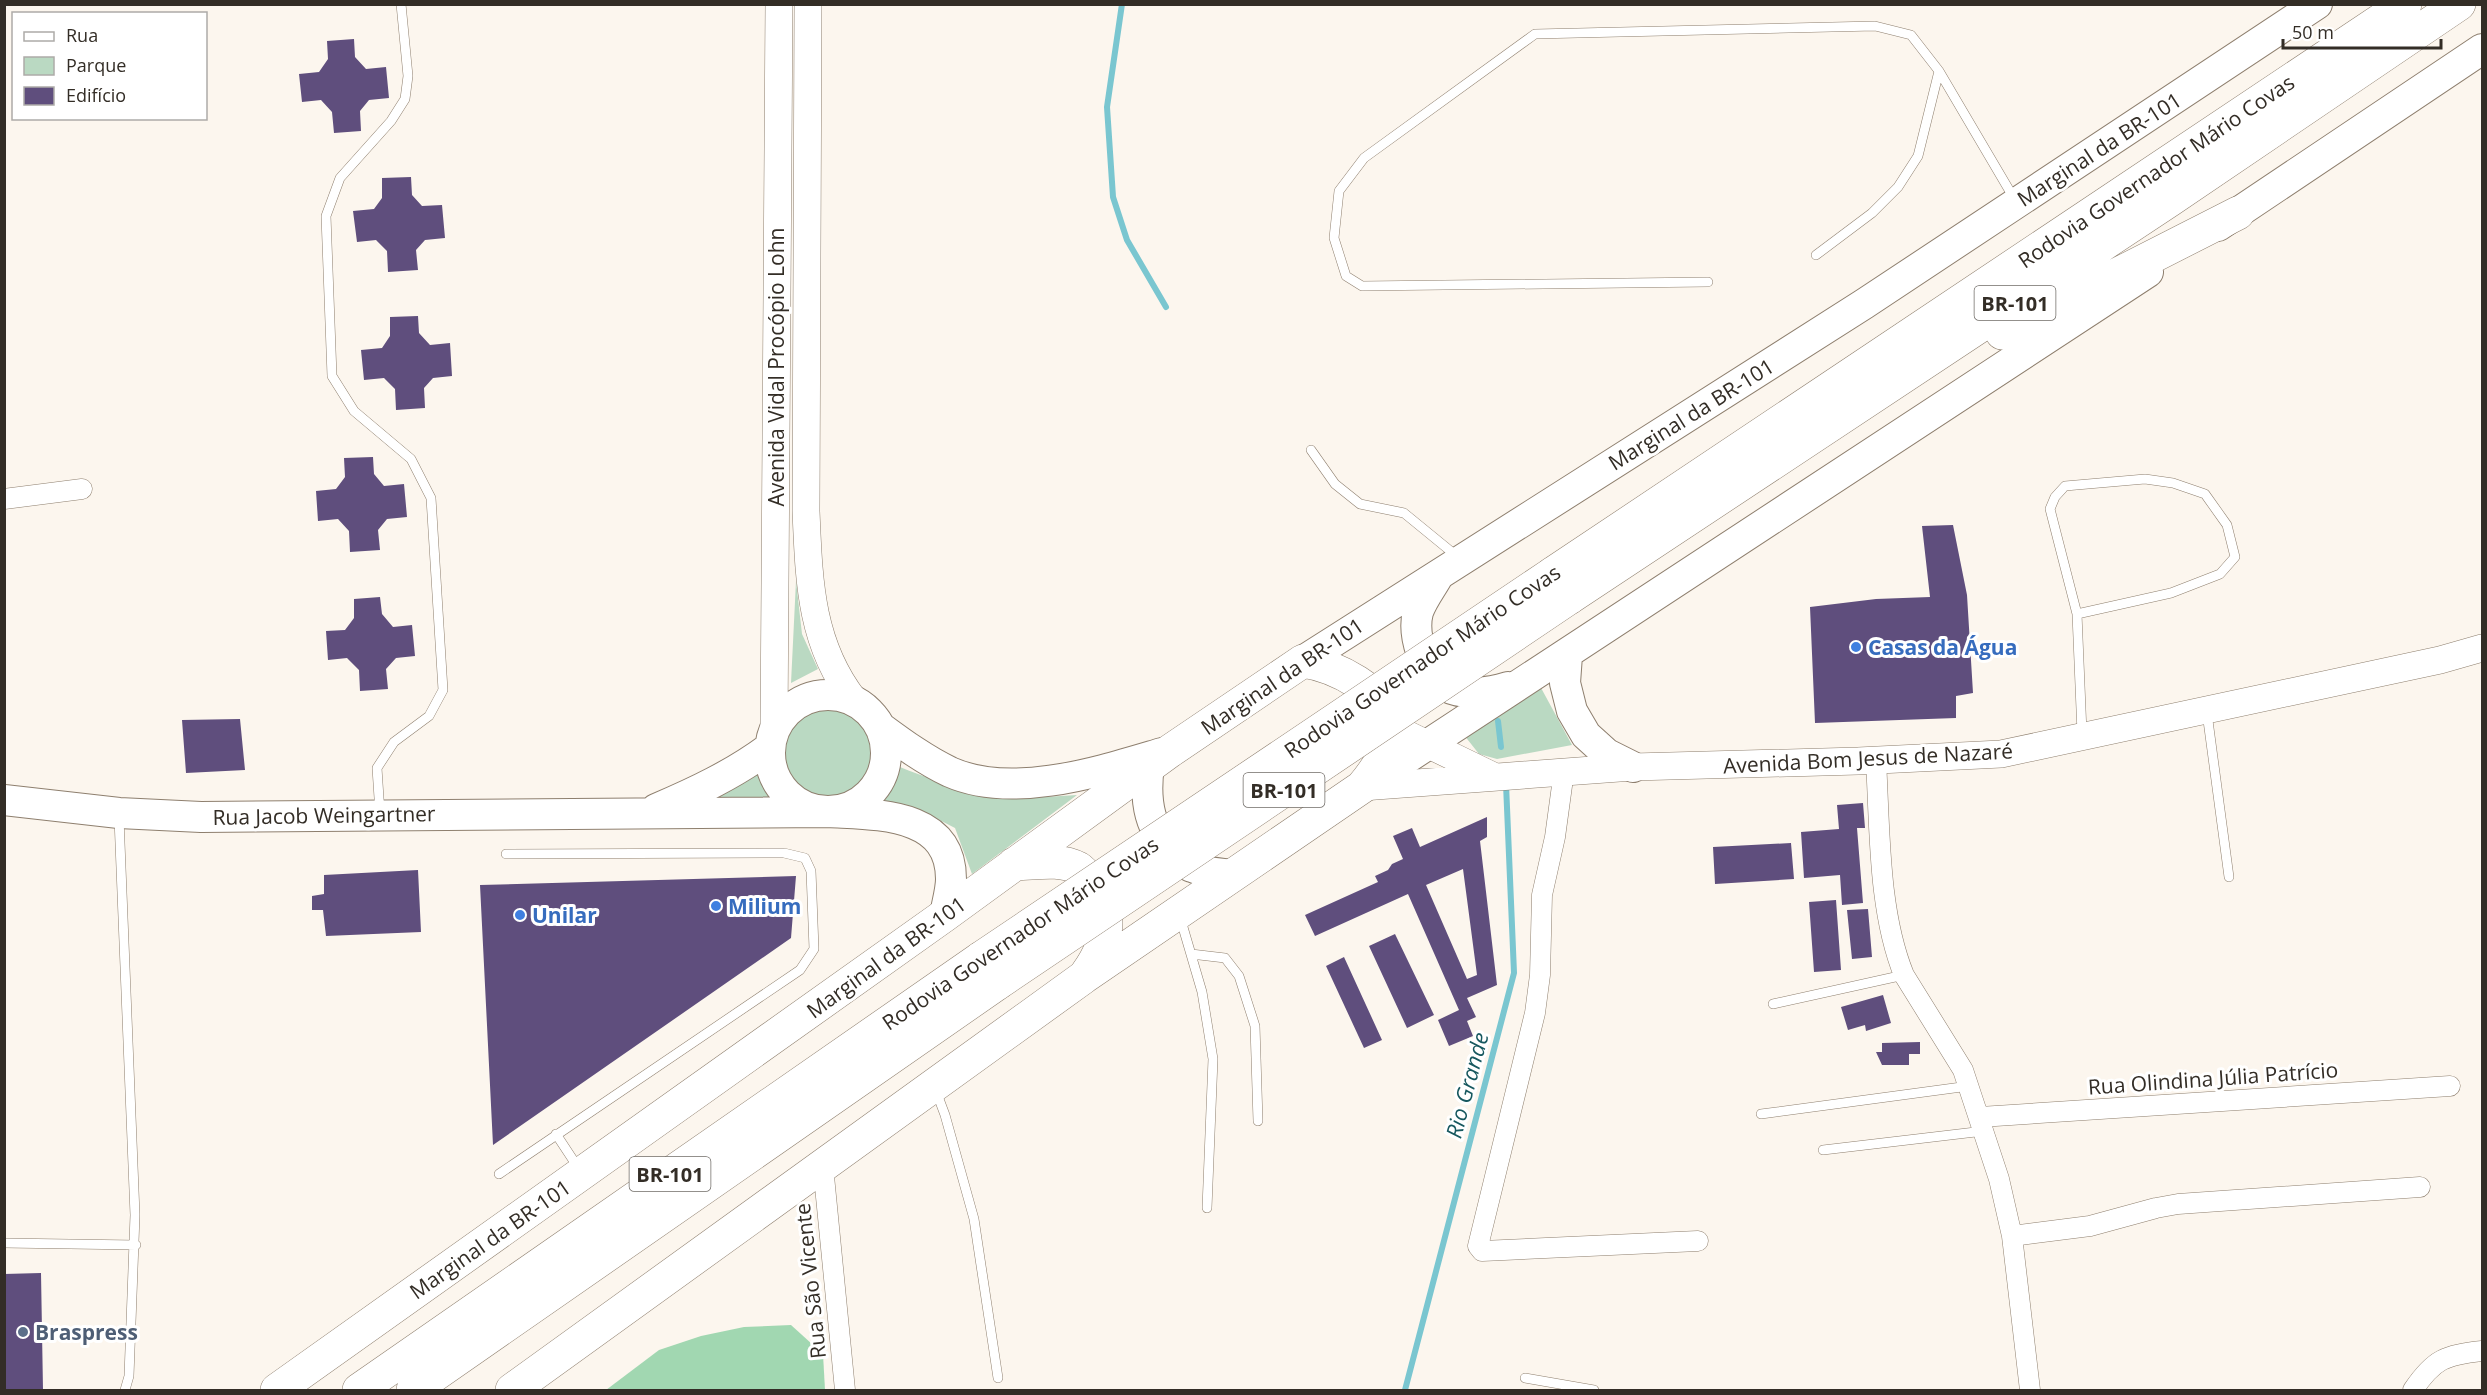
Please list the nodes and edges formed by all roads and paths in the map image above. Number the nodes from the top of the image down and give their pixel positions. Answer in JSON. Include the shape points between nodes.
{"nodes":[{"id":1,"x":401,"y":4,"type":"edge"},
{"id":2,"x":779,"y":4,"type":"edge"},
{"id":3,"x":808,"y":4,"type":"edge"},
{"id":4,"x":2317,"y":4,"type":"edge"},
{"id":5,"x":2405,"y":4,"type":"edge"},
{"id":6,"x":2459,"y":4,"type":"edge"},
{"id":7,"x":2482,"y":49,"type":"edge"},
{"id":8,"x":1939,"y":72,"type":"junction"},
{"id":9,"x":2017,"y":203,"type":"junction"},
{"id":10,"x":2238,"y":213,"type":"junction"},
{"id":11,"x":1816,"y":255,"type":"dead end"},
{"id":12,"x":1708,"y":282,"type":"dead end"},
{"id":13,"x":1862,"y":405,"type":"junction"},
{"id":14,"x":1311,"y":450,"type":"dead end"},
{"id":15,"x":82,"y":489,"type":"dead end"},
{"id":16,"x":4,"y":499,"type":"edge"},
{"id":17,"x":1450,"y":566,"type":"junction"},
{"id":18,"x":1561,"y":586,"type":"junction"},
{"id":19,"x":2077,"y":614,"type":"junction"},
{"id":20,"x":2482,"y":648,"type":"edge"},
{"id":21,"x":1567,"y":655,"type":"junction"},
{"id":22,"x":1303,"y":661,"type":"junction"},
{"id":23,"x":1525,"y":681,"type":"junction"},
{"id":24,"x":854,"y":700,"type":"junction"},
{"id":25,"x":2207,"y":711,"type":"junction"},
{"id":26,"x":880,"y":727,"type":"junction"},
{"id":27,"x":1392,"y":727,"type":"junction"},
{"id":28,"x":771,"y":738,"type":"junction"},
{"id":29,"x":2082,"y":738,"type":"junction"},
{"id":30,"x":1430,"y":744,"type":"junction"},
{"id":31,"x":1160,"y":758,"type":"junction"},
{"id":32,"x":1876,"y":761,"type":"junction"},
{"id":33,"x":1633,"y":767,"type":"junction"},
{"id":34,"x":1564,"y":771,"type":"junction"},
{"id":35,"x":1495,"y":777,"type":"junction"},
{"id":36,"x":1362,"y":787,"type":"junction"},
{"id":37,"x":4,"y":800,"type":"edge"},
{"id":38,"x":829,"y":812,"type":"junction"},
{"id":39,"x":119,"y":813,"type":"junction"},
{"id":40,"x":644,"y":814,"type":"junction"},
{"id":41,"x":380,"y":815,"type":"junction"},
{"id":42,"x":506,"y":854,"type":"dead end"},
{"id":43,"x":1014,"y":864,"type":"junction"},
{"id":44,"x":1234,"y":875,"type":"junction"},
{"id":45,"x":2229,"y":877,"type":"dead end"},
{"id":46,"x":1179,"y":912,"type":"junction"},
{"id":47,"x":945,"y":915,"type":"junction"},
{"id":48,"x":1191,"y":954,"type":"junction"},
{"id":49,"x":990,"y":970,"type":"junction"},
{"id":50,"x":1904,"y":975,"type":"junction"},
{"id":51,"x":1084,"y":977,"type":"junction"},
{"id":52,"x":1773,"y":1004,"type":"dead end"},
{"id":53,"x":934,"y":1086,"type":"junction"},
{"id":54,"x":1970,"y":1086,"type":"junction"},
{"id":55,"x":2450,"y":1086,"type":"dead end"},
{"id":56,"x":1761,"y":1114,"type":"dead end"},
{"id":57,"x":1258,"y":1121,"type":"dead end"},
{"id":58,"x":1982,"y":1124,"type":"junction"},
{"id":59,"x":556,"y":1134,"type":"junction"},
{"id":60,"x":1823,"y":1150,"type":"dead end"},
{"id":61,"x":823,"y":1166,"type":"junction"},
{"id":62,"x":582,"y":1173,"type":"junction"},
{"id":63,"x":499,"y":1174,"type":"dead end"},
{"id":64,"x":2420,"y":1188,"type":"dead end"},
{"id":65,"x":1207,"y":1208,"type":"dead end"},
{"id":66,"x":2012,"y":1236,"type":"junction"},
{"id":67,"x":1698,"y":1241,"type":"dead end"},
{"id":68,"x":4,"y":1244,"type":"edge"},
{"id":69,"x":136,"y":1245,"type":"junction"},
{"id":70,"x":538,"y":1304,"type":"junction"},
{"id":71,"x":2482,"y":1352,"type":"edge"},
{"id":72,"x":998,"y":1378,"type":"dead end"},
{"id":73,"x":1525,"y":1378,"type":"dead end"},
{"id":74,"x":125,"y":1390,"type":"edge"},
{"id":75,"x":277,"y":1390,"type":"edge"},
{"id":76,"x":359,"y":1390,"type":"edge"},
{"id":77,"x":414,"y":1390,"type":"edge"},
{"id":78,"x":446,"y":1390,"type":"edge"},
{"id":79,"x":512,"y":1390,"type":"edge"},
{"id":80,"x":845,"y":1390,"type":"edge"},
{"id":81,"x":1594,"y":1390,"type":"edge"},
{"id":82,"x":2030,"y":1390,"type":"edge"},
{"id":83,"x":2413,"y":1390,"type":"edge"}],
"edges":[{"from":1,"to":41,"type":"lane","via":[[408,75],[405,99],[392,121],[340,178],[326,216],[332,376],[354,411],[411,459],[431,498],[443,690],[429,716],[394,742],[377,768]]},
{"from":2,"to":28,"type":"street","name":"Avenida Vidal Procópio Lohn"},
{"from":3,"to":24,"type":"street","name":"Avenida Vidal Procópio Lohn","via":[[809,579],[820,639],[838,679]]},
{"from":4,"to":9,"type":"main road","name":"Marginal da BR-101"},
{"from":5,"to":18,"type":"highway","name":"Rodovia Governador Mário Covas","number":"BR-101"},
{"from":6,"to":13,"type":"highway","name":"Rodovia Governador Mário Covas","number":"BR-101"},
{"from":7,"to":10,"type":"main road"},
{"from":8,"to":9,"type":"lane"},
{"from":8,"to":11,"type":"lane","via":[[1918,156],[1898,187],[1872,213]]},
{"from":8,"to":12,"type":"lane","via":[[1911,35],[1875,26],[1535,34],[1364,158],[1339,191],[1334,238],[1346,276],[1362,286]]},
{"from":9,"to":17,"type":"main road","name":"Marginal da BR-101"},
{"from":10,"to":13,"type":"highway"},
{"from":10,"to":21,"type":"main road"},
{"from":13,"to":18,"type":"highway","name":"Rodovia Governador Mário Covas","number":"BR-101"},
{"from":14,"to":17,"type":"lane","via":[[1335,484],[1360,504],[1404,513]]},
{"from":15,"to":16,"type":"street"},
{"from":17,"to":22,"type":"main road","name":"Marginal da BR-101"},
{"from":17,"to":23,"type":"main road","via":[[1419,611],[1416,637],[1427,666],[1445,686],[1473,693]]},
{"from":18,"to":49,"type":"highway","name":"Rodovia Governador Mário Covas","number":"BR-101","bridge":true},
{"from":19,"to":19,"type":"lane","via":[[2050,509],[2065,486],[2145,479],[2205,494],[2228,525],[2235,557],[2220,573],[2171,593]]},
{"from":19,"to":29,"type":"lane"},
{"from":20,"to":25,"type":"street","name":"Avenida Bom Jesus de Nazaré"},
{"from":21,"to":23,"type":"main road"},
{"from":21,"to":33,"type":"main road","via":[[1565,683],[1576,719],[1586,735],[1607,754]]},
{"from":22,"to":27,"type":"highway","via":[[1351,678],[1371,693]]},
{"from":22,"to":31,"type":"highway","name":"Marginal da BR-101"},
{"from":23,"to":30,"type":"main road"},
{"from":24,"to":26,"type":"main road","via":[[869,711]]},
{"from":24,"to":28,"type":"main road","via":[[835,694],[799,701],[784,713]]},
{"from":25,"to":29,"type":"street","name":"Avenida Bom Jesus de Nazaré"},
{"from":25,"to":45,"type":"lane"},
{"from":26,"to":31,"type":"main road","via":[[953,773],[988,781],[1032,783],[1076,778]]},
{"from":26,"to":38,"type":"main road","via":[[886,746],[885,766],[878,784],[865,799]]},
{"from":27,"to":30,"type":"street","name":"Avenida Bom Jesus de Nazaré"},
{"from":27,"to":36,"type":"highway","via":[[1386,752]]},
{"from":28,"to":38,"type":"main road","via":[[771,768],[779,785],[792,800],[809,809]]},
{"from":28,"to":40,"type":"main road","name":"Rua Jacob Weingartner","via":[[738,769]]},
{"from":29,"to":32,"type":"street","name":"Avenida Bom Jesus de Nazaré","via":[[2001,754]]},
{"from":30,"to":35,"type":"street","name":"Avenida Bom Jesus de Nazaré"},
{"from":30,"to":36,"type":"main road"},
{"from":31,"to":43,"type":"highway","name":"Marginal da BR-101"},
{"from":31,"to":44,"type":"main road","via":[[1146,786],[1153,827],[1170,850],[1189,866]]},
{"from":32,"to":33,"type":"street","name":"Avenida Bom Jesus de Nazaré"},
{"from":32,"to":50,"type":"street","via":[[1884,886]]},
{"from":33,"to":34,"type":"street","name":"Avenida Bom Jesus de Nazaré"},
{"from":34,"to":35,"type":"street","name":"Avenida Bom Jesus de Nazaré"},
{"from":34,"to":67,"type":"street","via":[[1542,894],[1541,956],[1534,1013],[1478,1246],[1482,1251]]},
{"from":35,"to":36,"type":"street","name":"Avenida Bom Jesus de Nazaré"},
{"from":36,"to":44,"type":"highway"},
{"from":37,"to":39,"type":"main road","name":"Rua Jacob Weingartner"},
{"from":38,"to":40,"type":"main road","name":"Rua Jacob Weingartner"},
{"from":38,"to":47,"type":"main road","name":"Rua Jacob Weingartner","via":[[894,816],[928,830],[942,844],[948,860],[951,879]]},
{"from":39,"to":41,"type":"main road","name":"Rua Jacob Weingartner","via":[[201,817]]},
{"from":39,"to":69,"type":"lane"},
{"from":40,"to":41,"type":"main road","name":"Rua Jacob Weingartner"},
{"from":42,"to":59,"type":"lane","via":[[783,853],[805,858],[811,871],[814,949],[800,970]]},
{"from":43,"to":47,"type":"highway","name":"Marginal da BR-101"},
{"from":43,"to":51,"type":"highway","via":[[1061,863],[1079,869],[1098,890],[1108,915],[1105,942]]},
{"from":44,"to":46,"type":"highway"},
{"from":46,"to":48,"type":"lane"},
{"from":46,"to":51,"type":"highway"},
{"from":47,"to":62,"type":"highway","name":"Marginal da BR-101"},
{"from":48,"to":57,"type":"lane","via":[[1225,958],[1239,976],[1255,1026]]},
{"from":48,"to":65,"type":"lane","via":[[1213,1059]]},
{"from":49,"to":70,"type":"highway","name":"Rodovia Governador Mário Covas","number":"BR-101"},
{"from":49,"to":76,"type":"highway","name":"Rodovia Governador Mário Covas","number":"BR-101"},
{"from":50,"to":52,"type":"lane"},
{"from":50,"to":54,"type":"street"},
{"from":51,"to":53,"type":"highway"},
{"from":53,"to":61,"type":"highway"},
{"from":53,"to":72,"type":"lane","via":[[974,1219]]},
{"from":54,"to":56,"type":"lane"},
{"from":54,"to":58,"type":"street"},
{"from":55,"to":58,"type":"street","name":"Rua Olindina Júlia Patrício"},
{"from":58,"to":60,"type":"lane"},
{"from":58,"to":66,"type":"street"},
{"from":59,"to":62,"type":"lane"},
{"from":59,"to":63,"type":"lane"},
{"from":61,"to":79,"type":"highway"},
{"from":61,"to":80,"type":"street","name":"Rua São Vicente"},
{"from":62,"to":75,"type":"highway","name":"Marginal da BR-101"},
{"from":64,"to":66,"type":"street","via":[[2178,1204],[2090,1226]]},
{"from":66,"to":82,"type":"street"},
{"from":68,"to":69,"type":"lane"},
{"from":69,"to":74,"type":"lane"},
{"from":70,"to":77,"type":"highway","name":"Rodovia Governador Mário Covas","number":"BR-101"},
{"from":70,"to":78,"type":"highway"},
{"from":71,"to":83,"type":"street","via":[[2436,1362]]},
{"from":73,"to":81,"type":"lane"}]}
